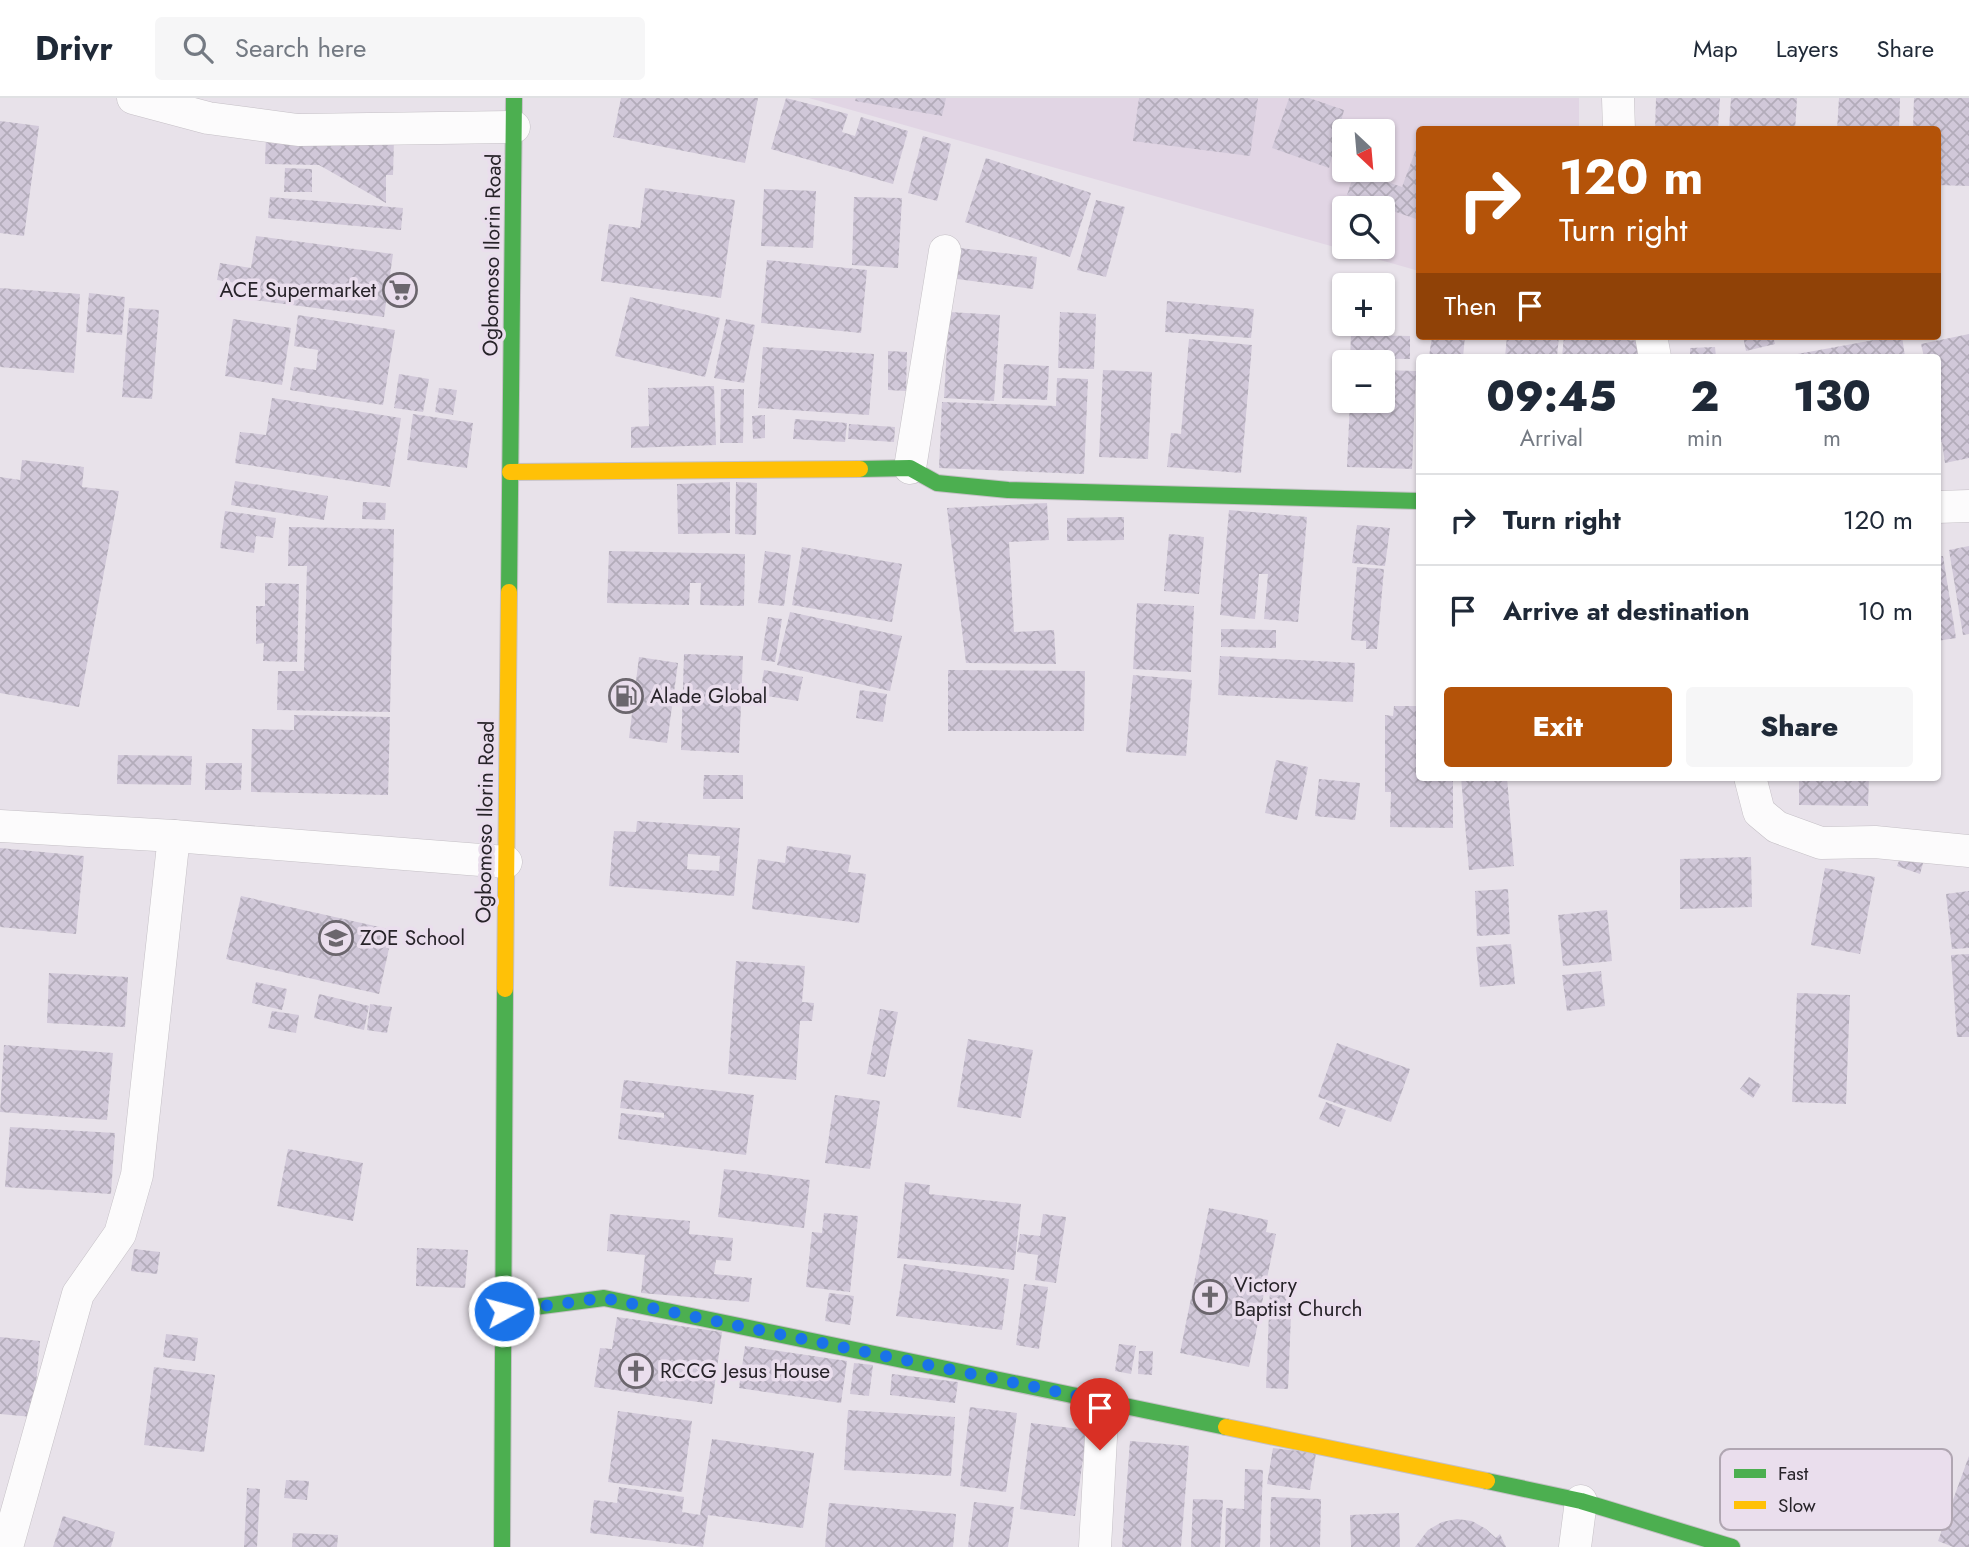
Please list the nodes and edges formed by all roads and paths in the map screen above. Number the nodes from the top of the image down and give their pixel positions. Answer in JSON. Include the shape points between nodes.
{"nodes":[{"id":1,"x":133,"y":98,"type":"edge"},
{"id":2,"x":1618,"y":98,"type":"edge"},
{"id":3,"x":514,"y":112,"type":"edge"},
{"id":4,"x":1619,"y":126,"type":"edge"},
{"id":5,"x":945,"y":251,"type":"dead end"},
{"id":6,"x":910,"y":468,"type":"junction"},
{"id":7,"x":510,"y":472,"type":"junction"},
{"id":8,"x":1416,"y":501,"type":"edge"},
{"id":9,"x":1941,"y":506,"type":"edge"},
{"id":10,"x":1969,"y":506,"type":"edge"},
{"id":11,"x":1751,"y":781,"type":"edge"},
{"id":12,"x":0,"y":827,"type":"edge"},
{"id":13,"x":174,"y":836,"type":"junction"},
{"id":14,"x":1969,"y":851,"type":"edge"},
{"id":15,"x":506,"y":862,"type":"junction"},
{"id":16,"x":504,"y":1311,"type":"junction"},
{"id":17,"x":1103,"y":1401,"type":"junction"},
{"id":18,"x":1581,"y":1501,"type":"junction"},
{"id":19,"x":7,"y":1547,"type":"edge"},
{"id":20,"x":502,"y":1547,"type":"edge"},
{"id":21,"x":1095,"y":1547,"type":"edge"},
{"id":22,"x":1575,"y":1547,"type":"edge"},
{"id":23,"x":1732,"y":1547,"type":"edge"}],
"edges":[{"from":1,"to":3,"type":"street","via":[[208,118],[298,130]]},
{"from":2,"to":4,"type":"street"},
{"from":3,"to":7,"type":"main road","name":"Ogbomoso Ilorin Road"},
{"from":5,"to":6,"type":"street"},
{"from":6,"to":7,"type":"main road"},
{"from":6,"to":8,"type":"main road","via":[[937,484],[1008,490]]},
{"from":7,"to":15,"type":"main road","name":"Ogbomoso Ilorin Road"},
{"from":9,"to":10,"type":"street"},
{"from":11,"to":14,"type":"street","via":[[1759,812],[1777,827],[1821,844],[1875,842]]},
{"from":12,"to":13,"type":"street"},
{"from":13,"to":15,"type":"street"},
{"from":13,"to":19,"type":"street","via":[[137,1175],[120,1234],[78,1294]]},
{"from":15,"to":16,"type":"main road","name":"Ogbomoso Ilorin Road"},
{"from":16,"to":17,"type":"main road","via":[[604,1298]]},
{"from":16,"to":20,"type":"main road","name":"Ogbomoso Ilorin Road"},
{"from":17,"to":18,"type":"main road"},
{"from":17,"to":21,"type":"street"},
{"from":18,"to":22,"type":"street"},
{"from":18,"to":23,"type":"main road"}]}
